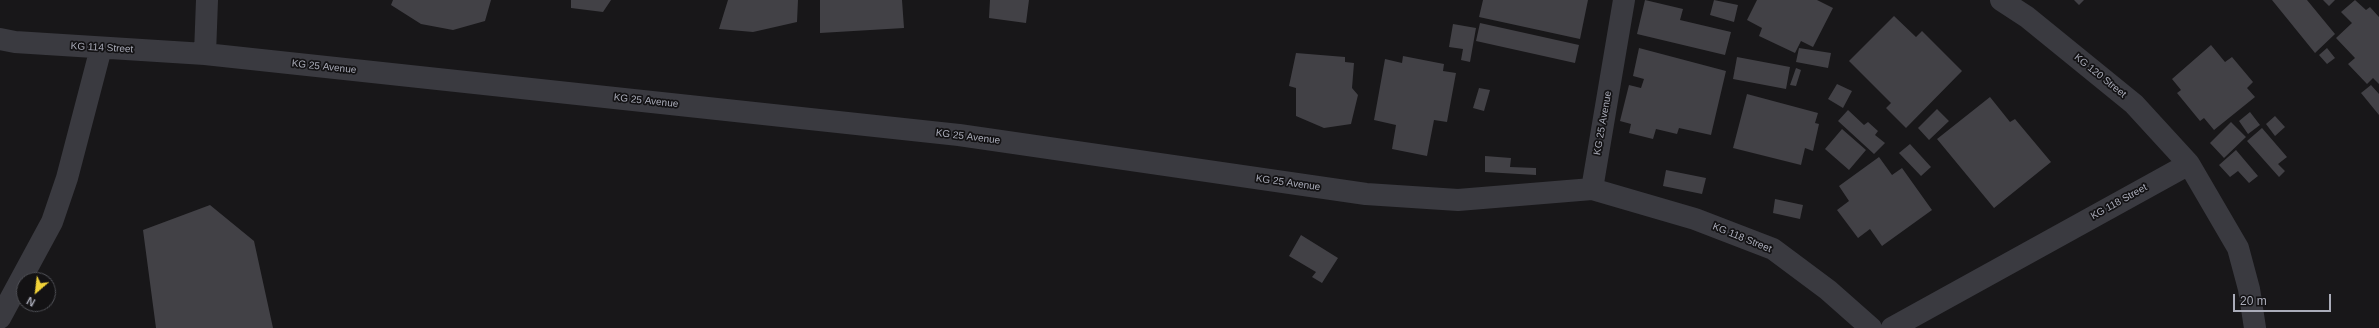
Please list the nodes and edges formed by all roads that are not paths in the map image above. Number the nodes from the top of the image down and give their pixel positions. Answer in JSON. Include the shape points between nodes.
{"nodes":[{"id":1,"x":207,"y":0,"type":"edge"},
{"id":2,"x":1624,"y":0,"type":"edge"},
{"id":3,"x":2001,"y":0,"type":"edge"},
{"id":4,"x":0,"y":39,"type":"edge"},
{"id":5,"x":101,"y":48,"type":"junction"},
{"id":6,"x":205,"y":54,"type":"junction"},
{"id":7,"x":2189,"y":164,"type":"junction"},
{"id":8,"x":1592,"y":189,"type":"junction"},
{"id":9,"x":0,"y":318,"type":"edge"},
{"id":10,"x":1871,"y":328,"type":"edge"},
{"id":11,"x":1892,"y":328,"type":"edge"},
{"id":12,"x":2255,"y":328,"type":"edge"}],
"edges":[{"from":1,"to":6,"type":"street"},
{"from":2,"to":8,"type":"street","name":"KG 25 Avenue"},
{"from":3,"to":7,"type":"street","name":"KG 120 Street","via":[[2027,17],[2134,104]]},
{"from":4,"to":5,"type":"street","name":"KG 114 Street"},
{"from":5,"to":6,"type":"street","name":"KG 114 Street"},
{"from":5,"to":9,"type":"street","via":[[67,178],[52,222]]},
{"from":6,"to":8,"type":"street","name":"KG 25 Avenue","via":[[959,135],[1366,194],[1458,200]]},
{"from":7,"to":11,"type":"street","name":"KG 118 Street"},
{"from":7,"to":12,"type":"street","via":[[2238,248],[2249,289]]},
{"from":8,"to":10,"type":"street","name":"KG 118 Street","via":[[1695,220],[1772,250],[1828,290]]}]}
